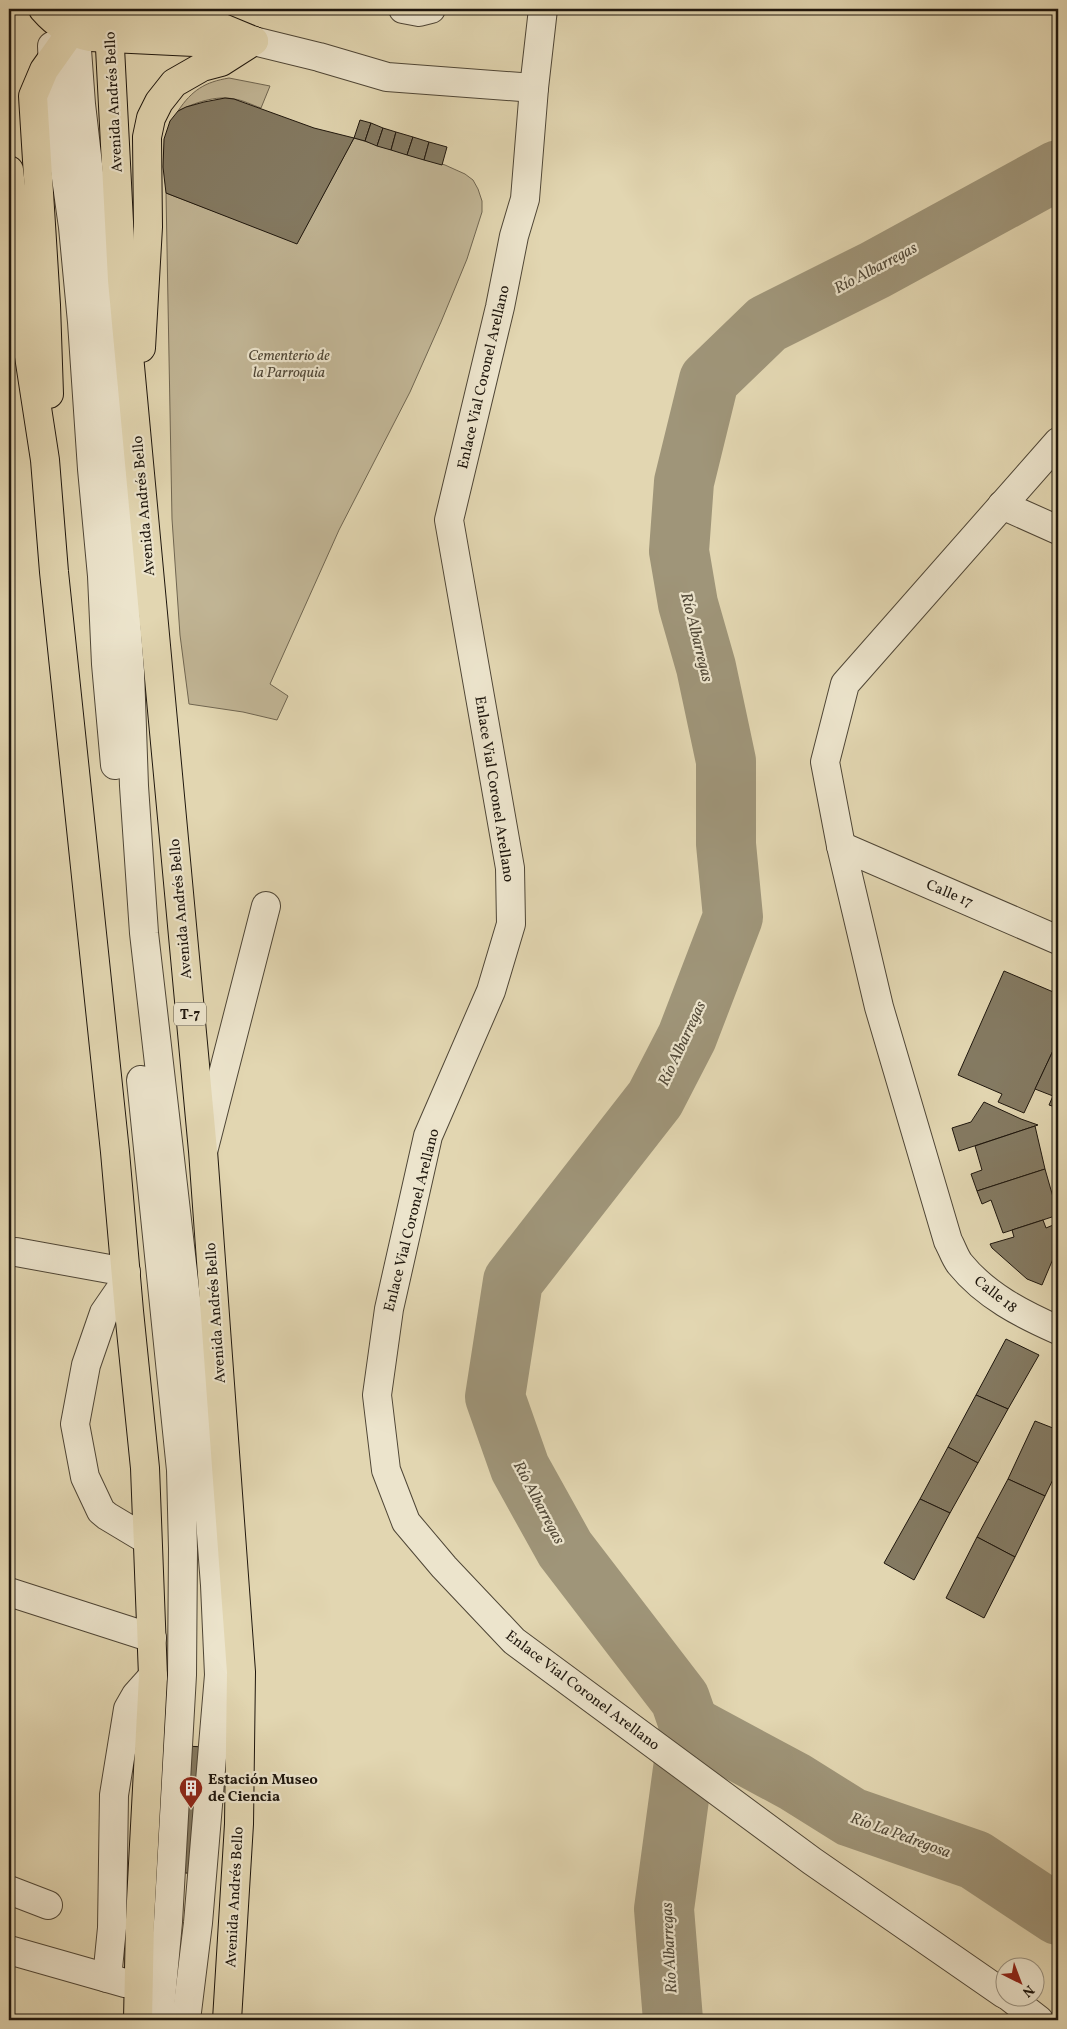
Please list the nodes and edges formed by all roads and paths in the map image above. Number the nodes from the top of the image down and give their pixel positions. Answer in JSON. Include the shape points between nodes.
{"nodes":[{"id":1,"x":200,"y":9,"type":"edge"},
{"id":2,"x":403,"y":9,"type":"edge"},
{"id":3,"x":430,"y":9,"type":"edge"},
{"id":4,"x":543,"y":9,"type":"edge"},
{"id":5,"x":62,"y":20,"type":"edge"},
{"id":6,"x":109,"y":21,"type":"edge"},
{"id":7,"x":254,"y":40,"type":"junction"},
{"id":8,"x":52,"y":59,"type":"junction"},
{"id":9,"x":534,"y":88,"type":"junction"},
{"id":10,"x":9,"y":170,"type":"edge"},
{"id":11,"x":17,"y":320,"type":"edge"},
{"id":12,"x":134,"y":418,"type":"junction"},
{"id":13,"x":1058,"y":442,"type":"edge"},
{"id":14,"x":46,"y":460,"type":"junction"},
{"id":15,"x":1002,"y":505,"type":"junction"},
{"id":16,"x":1058,"y":530,"type":"edge"},
{"id":17,"x":841,"y":846,"type":"junction"},
{"id":18,"x":266,"y":906,"type":"dead end"},
{"id":19,"x":1058,"y":940,"type":"edge"},
{"id":20,"x":203,"y":1151,"type":"junction"},
{"id":21,"x":16,"y":1252,"type":"dead end"},
{"id":22,"x":126,"y":1276,"type":"junction"},
{"id":23,"x":1058,"y":1330,"type":"edge"},
{"id":24,"x":148,"y":1540,"type":"junction"},
{"id":25,"x":9,"y":1592,"type":"edge"},
{"id":26,"x":152,"y":1638,"type":"junction"},
{"id":27,"x":153,"y":1676,"type":"junction"},
{"id":28,"x":9,"y":1890,"type":"edge"},
{"id":29,"x":48,"y":1904,"type":"dead end"},
{"id":30,"x":9,"y":1950,"type":"edge"},
{"id":31,"x":107,"y":1978,"type":"junction"},
{"id":32,"x":191,"y":1985,"type":"junction"},
{"id":33,"x":150,"y":1986,"type":"junction"},
{"id":34,"x":229,"y":1986,"type":"junction"},
{"id":35,"x":994,"y":1987,"type":"edge"},
{"id":36,"x":1021,"y":2006,"type":"edge"},
{"id":37,"x":138,"y":2020,"type":"edge"},
{"id":38,"x":159,"y":2020,"type":"edge"},
{"id":39,"x":186,"y":2020,"type":"edge"},
{"id":40,"x":226,"y":2020,"type":"edge"},
{"id":41,"x":1039,"y":2020,"type":"edge"}],
"edges":[{"from":1,"to":7,"type":"highway"},
{"from":2,"to":3,"type":"street","via":[[419,12]]},
{"from":4,"to":9,"type":"street","name":"Enlace Vial Coronel Arellano"},
{"from":5,"to":6,"type":"highway"},
{"from":5,"to":8,"type":"street"},
{"from":5,"to":32,"type":"street","via":[[105,339],[130,671],[144,933],[205,1462],[215,1585],[219,1675]]},
{"from":6,"to":7,"type":"highway","via":[[216,43]]},
{"from":6,"to":12,"type":"highway","name":"Avenida Andrés Bello","number":"T-7","via":[[122,280]]},
{"from":7,"to":9,"type":"street","via":[[387,77]]},
{"from":7,"to":12,"type":"highway","via":[[221,62],[202,67],[174,83],[151,118],[147,136],[148,227],[142,344]]},
{"from":8,"to":14,"type":"highway","via":[[33,96],[50,386]]},
{"from":8,"to":33,"type":"street","via":[[82,322],[127,944],[181,1470],[184,1640],[168,1922]]},
{"from":9,"to":35,"type":"street","name":"Enlace Vial Coronel Arellano","via":[[525,199],[449,520],[510,868],[511,924],[492,991],[428,1136],[388,1309],[377,1395],[386,1470],[406,1522],[514,1641],[812,1861]]},
{"from":10,"to":11,"type":"highway","via":[[23,286]]},
{"from":11,"to":14,"type":"highway"},
{"from":12,"to":20,"type":"highway","name":"Avenida Andrés Bello","number":"T-7"},
{"from":13,"to":15,"type":"street","name":"Calle 18"},
{"from":14,"to":22,"type":"highway","via":[[54,572]]},
{"from":15,"to":16,"type":"street"},
{"from":15,"to":17,"type":"street","name":"Calle 18","via":[[845,684],[825,762]]},
{"from":17,"to":19,"type":"street","name":"Calle 17"},
{"from":17,"to":23,"type":"street","name":"Calle 18","via":[[879,1007],[948,1241],[960,1264],[982,1286],[1018,1312]]},
{"from":18,"to":20,"type":"street"},
{"from":20,"to":34,"type":"highway","name":"Avenida Andrés Bello","number":"T-7","via":[[241,1672],[239,1824]]},
{"from":21,"to":22,"type":"street"},
{"from":22,"to":24,"type":"highway","via":[[145,1468]]},
{"from":22,"to":24,"type":"street","via":[[104,1313],[86,1365],[75,1424],[86,1477],[101,1511]]},
{"from":24,"to":26,"type":"highway"},
{"from":25,"to":26,"type":"street"},
{"from":26,"to":27,"type":"highway"},
{"from":27,"to":31,"type":"street","via":[[128,1710],[114,1795],[112,1928]]},
{"from":27,"to":33,"type":"highway","via":[[145,1816]]},
{"from":28,"to":29,"type":"street"},
{"from":30,"to":31,"type":"street"},
{"from":31,"to":33,"type":"street"},
{"from":32,"to":33,"type":"street"},
{"from":32,"to":34,"type":"street"},
{"from":32,"to":39,"type":"street"},
{"from":33,"to":37,"type":"highway"},
{"from":33,"to":38,"type":"street"},
{"from":34,"to":40,"type":"highway","name":"Avenida Andrés Bello","number":"T-7"},
{"from":36,"to":41,"type":"street"}]}
